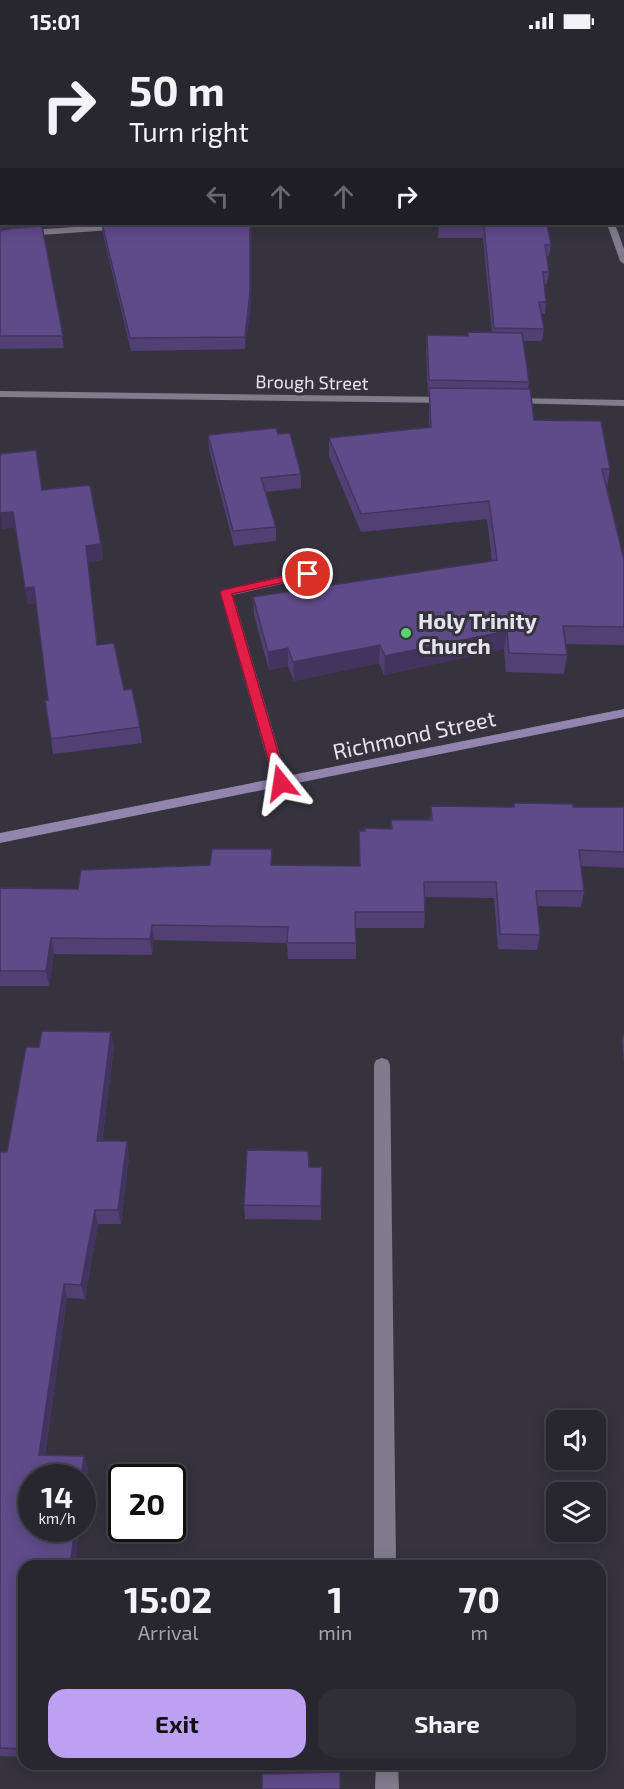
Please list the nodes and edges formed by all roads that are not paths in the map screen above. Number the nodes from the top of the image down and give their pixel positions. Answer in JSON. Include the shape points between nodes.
{"nodes":[{"id":1,"x":611,"y":225,"type":"edge"},
{"id":2,"x":137,"y":226,"type":"edge"},
{"id":3,"x":0,"y":237,"type":"edge"},
{"id":4,"x":624,"y":261,"type":"edge"},
{"id":5,"x":0,"y":393,"type":"edge"},
{"id":6,"x":459,"y":401,"type":"edge"},
{"id":7,"x":506,"y":401,"type":"edge"},
{"id":8,"x":624,"y":403,"type":"edge"},
{"id":9,"x":308,"y":574,"type":"dead end"},
{"id":10,"x":624,"y":713,"type":"edge"},
{"id":11,"x":281,"y":783,"type":"junction"},
{"id":12,"x":0,"y":838,"type":"edge"},
{"id":13,"x":382,"y":1065,"type":"dead end"},
{"id":14,"x":385,"y":1560,"type":"edge"},
{"id":15,"x":387,"y":1770,"type":"edge"},
{"id":16,"x":387,"y":1789,"type":"edge"}],
"edges":[{"from":1,"to":4,"type":"street"},
{"from":2,"to":3,"type":"street"},
{"from":5,"to":6,"type":"street","name":"Brough Street"},
{"from":7,"to":8,"type":"street"},
{"from":9,"to":11,"type":"street","via":[[226,592]]},
{"from":10,"to":11,"type":"main road","name":"Richmond Street"},
{"from":11,"to":12,"type":"main road","name":"Richmond Street"},
{"from":13,"to":14,"type":"street"},
{"from":15,"to":16,"type":"street"}]}
